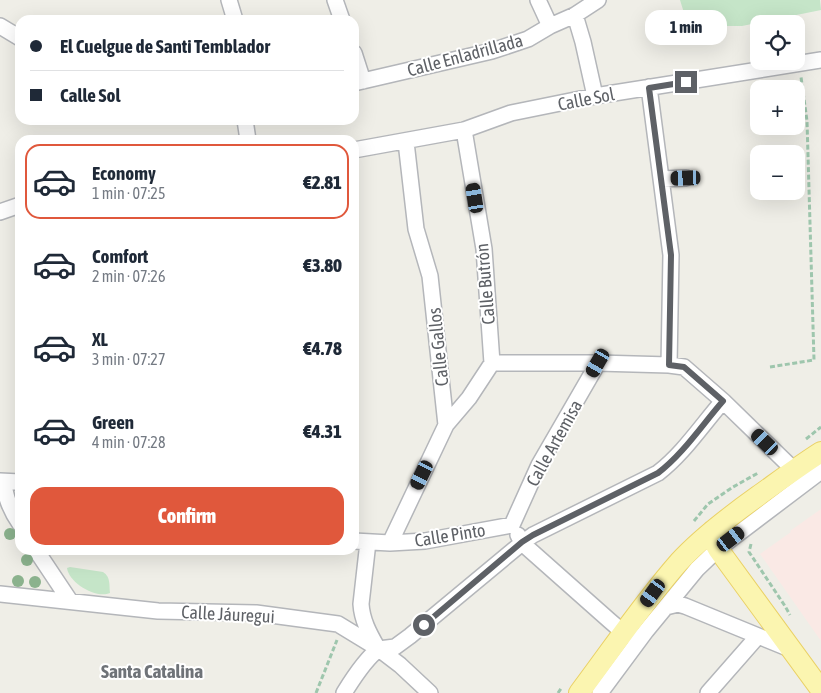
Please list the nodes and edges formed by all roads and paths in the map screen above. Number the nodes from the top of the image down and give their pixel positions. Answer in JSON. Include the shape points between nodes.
{"nodes":[{"id":1,"x":229,"y":0,"type":"edge"},
{"id":2,"x":334,"y":0,"type":"edge"},
{"id":3,"x":538,"y":0,"type":"edge"},
{"id":4,"x":598,"y":0,"type":"edge"},
{"id":5,"x":234,"y":15,"type":"edge"},
{"id":6,"x":340,"y":15,"type":"edge"},
{"id":7,"x":575,"y":15,"type":"junction"},
{"id":8,"x":0,"y":26,"type":"edge"},
{"id":9,"x":550,"y":26,"type":"junction"},
{"id":10,"x":15,"y":35,"type":"edge"},
{"id":11,"x":821,"y":60,"type":"edge"},
{"id":12,"x":805,"y":63,"type":"edge"},
{"id":13,"x":762,"y":70,"type":"edge"},
{"id":14,"x":800,"y":70,"type":"edge"},
{"id":15,"x":359,"y":82,"type":"edge"},
{"id":16,"x":649,"y":88,"type":"junction"},
{"id":17,"x":595,"y":96,"type":"junction"},
{"id":18,"x":464,"y":130,"type":"junction"},
{"id":19,"x":406,"y":142,"type":"junction"},
{"id":20,"x":359,"y":149,"type":"edge"},
{"id":21,"x":686,"y":182,"type":"dead end"},
{"id":22,"x":662,"y":183,"type":"junction"},
{"id":23,"x":15,"y":207,"type":"edge"},
{"id":24,"x":0,"y":212,"type":"edge"},
{"id":25,"x":492,"y":363,"type":"junction"},
{"id":26,"x":598,"y":363,"type":"junction"},
{"id":27,"x":669,"y":365,"type":"junction"},
{"id":28,"x":770,"y":367,"type":"dead end"},
{"id":29,"x":723,"y":401,"type":"junction"},
{"id":30,"x":446,"y":425,"type":"junction"},
{"id":31,"x":821,"y":452,"type":"edge"},
{"id":32,"x":794,"y":470,"type":"junction"},
{"id":33,"x":821,"y":471,"type":"edge"},
{"id":34,"x":759,"y":472,"type":"dead end"},
{"id":35,"x":2,"y":481,"type":"edge"},
{"id":36,"x":15,"y":482,"type":"edge"},
{"id":37,"x":733,"y":487,"type":"dead end"},
{"id":38,"x":15,"y":517,"type":"edge"},
{"id":39,"x":512,"y":525,"type":"junction"},
{"id":40,"x":757,"y":538,"type":"dead end"},
{"id":41,"x":715,"y":540,"type":"junction"},
{"id":42,"x":361,"y":542,"type":"edge"},
{"id":43,"x":522,"y":542,"type":"junction"},
{"id":44,"x":390,"y":543,"type":"junction"},
{"id":45,"x":39,"y":555,"type":"edge"},
{"id":46,"x":0,"y":594,"type":"edge"},
{"id":47,"x":660,"y":600,"type":"junction"},
{"id":48,"x":70,"y":601,"type":"junction"},
{"id":49,"x":790,"y":616,"type":"dead end"},
{"id":50,"x":338,"y":624,"type":"junction"},
{"id":51,"x":646,"y":631,"type":"junction"},
{"id":52,"x":624,"y":633,"type":"junction"},
{"id":53,"x":758,"y":636,"type":"junction"},
{"id":54,"x":379,"y":649,"type":"junction"},
{"id":55,"x":790,"y":649,"type":"junction"},
{"id":56,"x":821,"y":690,"type":"edge"},
{"id":57,"x":427,"y":692,"type":"edge"},
{"id":58,"x":316,"y":693,"type":"edge"},
{"id":59,"x":344,"y":693,"type":"edge"},
{"id":60,"x":579,"y":693,"type":"edge"},
{"id":61,"x":600,"y":693,"type":"edge"},
{"id":62,"x":708,"y":693,"type":"edge"}],
"edges":[{"from":1,"to":5,"type":"street"},
{"from":2,"to":6,"type":"street"},
{"from":3,"to":9,"type":"street"},
{"from":4,"to":7,"type":"street","name":"Calle Enladrillada"},
{"from":7,"to":9,"type":"street","name":"Calle Enladrillada"},
{"from":7,"to":17,"type":"street"},
{"from":8,"to":10,"type":"street"},
{"from":9,"to":15,"type":"street","name":"Calle Enladrillada","via":[[528,39],[492,51]]},
{"from":11,"to":12,"type":"street","name":"Calle Sol"},
{"from":13,"to":16,"type":"street","name":"Calle Sol"},
{"from":14,"to":28,"type":"path","via":[[807,121],[814,360]]},
{"from":16,"to":17,"type":"street","name":"Calle Sol"},
{"from":16,"to":22,"type":"street"},
{"from":17,"to":18,"type":"street","name":"Calle Sol","via":[[511,113]]},
{"from":18,"to":19,"type":"street","name":"Calle Sol"},
{"from":18,"to":25,"type":"street","name":"Calle Butrón","via":[[484,249]]},
{"from":19,"to":20,"type":"street","name":"Calle Sol"},
{"from":19,"to":30,"type":"street","name":"Calle Gallos","via":[[416,229],[430,276]]},
{"from":21,"to":22,"type":"street"},
{"from":22,"to":27,"type":"street","via":[[671,255]]},
{"from":23,"to":24,"type":"street"},
{"from":25,"to":26,"type":"street"},
{"from":25,"to":30,"type":"street"},
{"from":26,"to":27,"type":"street"},
{"from":26,"to":39,"type":"street","name":"Calle Artemisa","via":[[539,465]]},
{"from":27,"to":29,"type":"street","via":[[684,367]]},
{"from":29,"to":32,"type":"street"},
{"from":29,"to":43,"type":"street","via":[[658,473]]},
{"from":30,"to":44,"type":"street"},
{"from":31,"to":32,"type":"main road"},
{"from":32,"to":41,"type":"main road","via":[[746,505]]},
{"from":33,"to":41,"type":"street"},
{"from":34,"to":37,"type":"path"},
{"from":35,"to":36,"type":"street"},
{"from":35,"to":38,"type":"street","via":[[9,508]]},
{"from":39,"to":43,"type":"street"},
{"from":39,"to":44,"type":"street","name":"Calle Pinto","via":[[425,541]]},
{"from":40,"to":49,"type":"path","via":[[749,552]]},
{"from":41,"to":47,"type":"main road","via":[[680,562]]},
{"from":41,"to":55,"type":"main road"},
{"from":42,"to":44,"type":"street","name":"Calle Pinto"},
{"from":42,"to":54,"type":"street","via":[[362,614]]},
{"from":43,"to":52,"type":"street"},
{"from":43,"to":54,"type":"street","via":[[410,636],[394,647]]},
{"from":45,"to":48,"type":"street"},
{"from":46,"to":48,"type":"street","name":"Calle Jáuregui"},
{"from":47,"to":51,"type":"street"},
{"from":47,"to":52,"type":"main road"},
{"from":47,"to":53,"type":"street","via":[[685,606]]},
{"from":48,"to":50,"type":"street","name":"Calle Jáuregui","via":[[158,611],[256,613]]},
{"from":50,"to":54,"type":"street","name":"Calle Jáuregui"},
{"from":50,"to":58,"type":"path","via":[[337,641]]},
{"from":51,"to":52,"type":"street","via":[[632,636]]},
{"from":51,"to":61,"type":"street"},
{"from":52,"to":60,"type":"main road"},
{"from":53,"to":55,"type":"street"},
{"from":53,"to":62,"type":"street"},
{"from":54,"to":57,"type":"street","name":"Calle Jáuregui"},
{"from":54,"to":59,"type":"street"},
{"from":55,"to":56,"type":"main road"}]}
